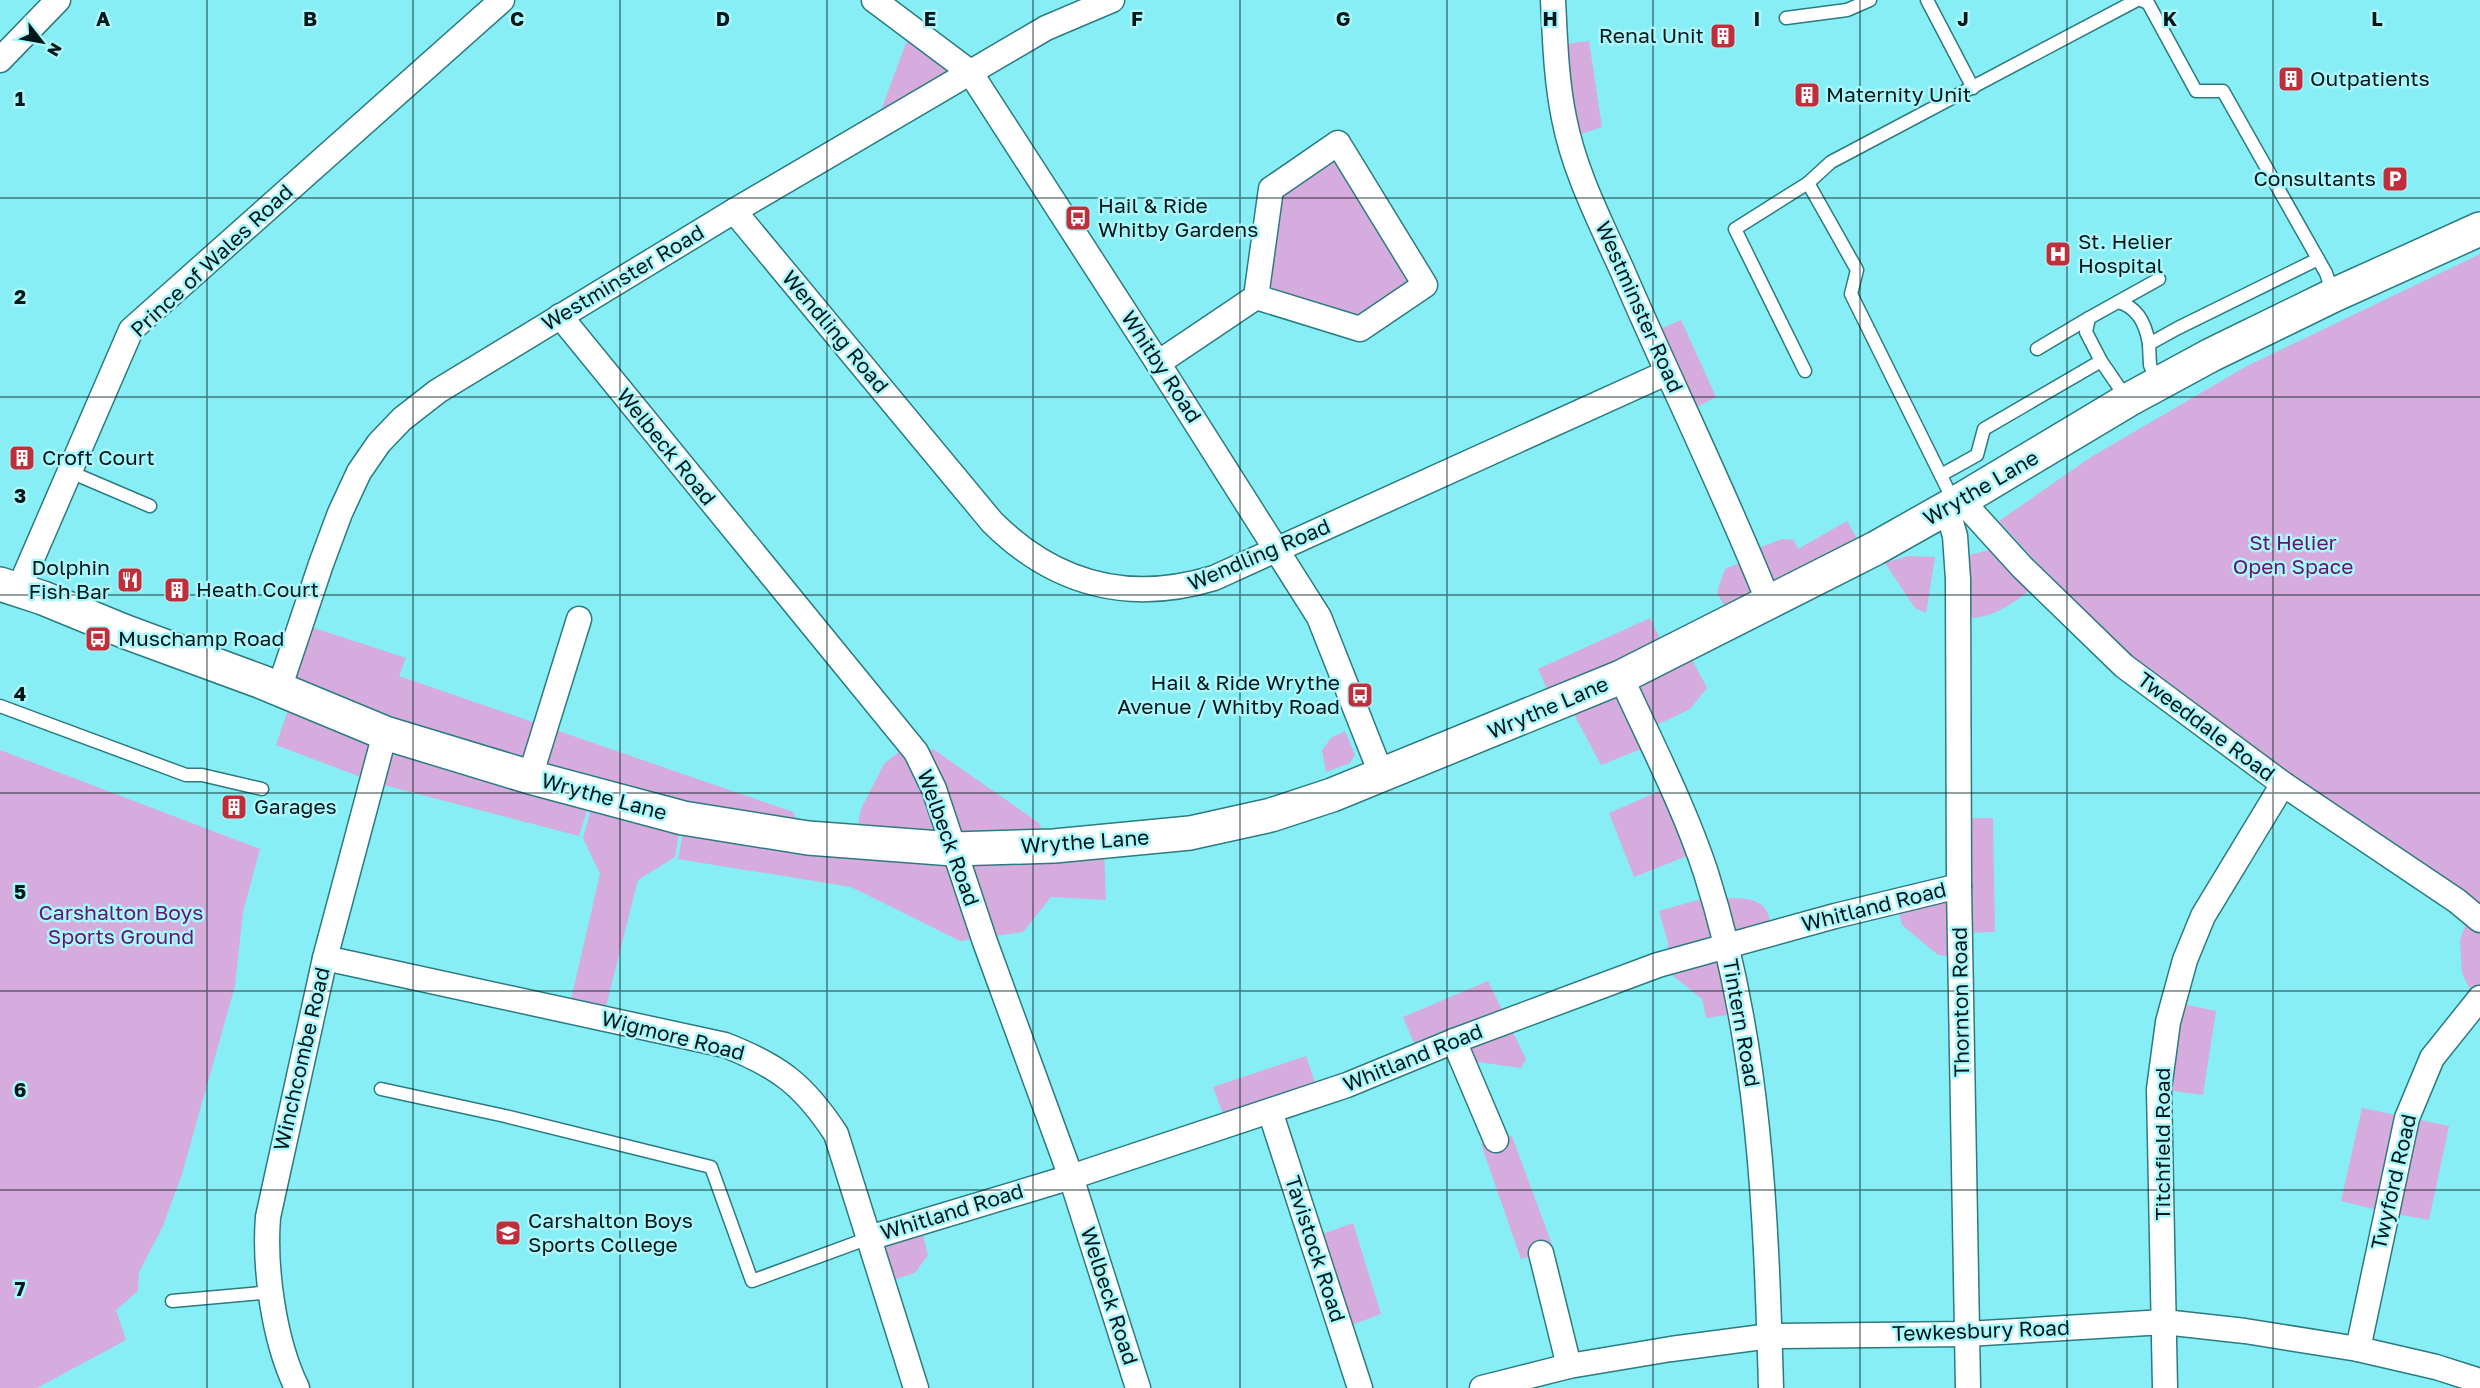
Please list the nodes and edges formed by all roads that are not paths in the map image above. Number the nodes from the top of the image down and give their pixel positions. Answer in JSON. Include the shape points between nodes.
{"nodes":[{"id":1,"x":58,"y":0,"type":"edge"},
{"id":2,"x":502,"y":0,"type":"edge"},
{"id":3,"x":1112,"y":0,"type":"edge"},
{"id":4,"x":1553,"y":0,"type":"edge"},
{"id":5,"x":1870,"y":0,"type":"edge"},
{"id":6,"x":1927,"y":0,"type":"edge"},
{"id":7,"x":2139,"y":0,"type":"edge"},
{"id":8,"x":876,"y":1,"type":"edge"},
{"id":9,"x":1786,"y":18,"type":"dead end"},
{"id":10,"x":0,"y":60,"type":"edge"},
{"id":11,"x":970,"y":72,"type":"junction"},
{"id":12,"x":1973,"y":88,"type":"junction"},
{"id":13,"x":1808,"y":183,"type":"junction"},
{"id":14,"x":734,"y":211,"type":"junction"},
{"id":15,"x":2480,"y":229,"type":"edge"},
{"id":16,"x":2318,"y":259,"type":"junction"},
{"id":17,"x":2159,"y":279,"type":"dead end"},
{"id":18,"x":2334,"y":295,"type":"junction"},
{"id":19,"x":1256,"y":297,"type":"junction"},
{"id":20,"x":2118,"y":302,"type":"junction"},
{"id":21,"x":560,"y":316,"type":"junction"},
{"id":22,"x":2088,"y":318,"type":"junction"},
{"id":23,"x":2149,"y":344,"type":"junction"},
{"id":24,"x":2037,"y":349,"type":"dead end"},
{"id":25,"x":2101,"y":361,"type":"junction"},
{"id":26,"x":1158,"y":363,"type":"junction"},
{"id":27,"x":1805,"y":371,"type":"dead end"},
{"id":28,"x":1666,"y":373,"type":"junction"},
{"id":29,"x":2158,"y":384,"type":"junction"},
{"id":30,"x":2128,"y":400,"type":"junction"},
{"id":31,"x":69,"y":471,"type":"junction"},
{"id":32,"x":1941,"y":475,"type":"junction"},
{"id":33,"x":1954,"y":504,"type":"junction"},
{"id":34,"x":150,"y":506,"type":"dead end"},
{"id":35,"x":1277,"y":549,"type":"junction"},
{"id":36,"x":9,"y":587,"type":"edge"},
{"id":37,"x":1769,"y":603,"type":"junction"},
{"id":38,"x":579,"y":620,"type":"dead end"},
{"id":39,"x":1621,"y":677,"type":"junction"},
{"id":40,"x":279,"y":689,"type":"junction"},
{"id":41,"x":0,"y":706,"type":"edge"},
{"id":42,"x":386,"y":733,"type":"junction"},
{"id":43,"x":1382,"y":776,"type":"junction"},
{"id":44,"x":530,"y":777,"type":"junction"},
{"id":45,"x":2283,"y":784,"type":"junction"},
{"id":46,"x":262,"y":789,"type":"dead end"},
{"id":47,"x":952,"y":849,"type":"junction"},
{"id":48,"x":1959,"y":886,"type":"junction"},
{"id":49,"x":2480,"y":920,"type":"edge"},
{"id":50,"x":1727,"y":947,"type":"junction"},
{"id":51,"x":325,"y":957,"type":"junction"},
{"id":52,"x":2480,"y":998,"type":"edge"},
{"id":53,"x":1454,"y":1041,"type":"junction"},
{"id":54,"x":381,"y":1089,"type":"dead end"},
{"id":55,"x":1270,"y":1111,"type":"junction"},
{"id":56,"x":1496,"y":1140,"type":"dead end"},
{"id":57,"x":1071,"y":1177,"type":"junction"},
{"id":58,"x":869,"y":1238,"type":"junction"},
{"id":59,"x":1541,"y":1253,"type":"dead end"},
{"id":60,"x":272,"y":1292,"type":"junction"},
{"id":61,"x":172,"y":1301,"type":"dead end"},
{"id":62,"x":2164,"y":1322,"type":"junction"},
{"id":63,"x":1967,"y":1334,"type":"junction"},
{"id":64,"x":1770,"y":1336,"type":"junction"},
{"id":65,"x":2358,"y":1349,"type":"junction"},
{"id":66,"x":1569,"y":1366,"type":"junction"},
{"id":67,"x":2480,"y":1381,"type":"edge"},
{"id":68,"x":297,"y":1388,"type":"edge"},
{"id":69,"x":916,"y":1388,"type":"edge"},
{"id":70,"x":1138,"y":1388,"type":"edge"},
{"id":71,"x":1360,"y":1388,"type":"edge"},
{"id":72,"x":1482,"y":1388,"type":"edge"},
{"id":73,"x":1772,"y":1388,"type":"edge"},
{"id":74,"x":1968,"y":1388,"type":"edge"},
{"id":75,"x":2165,"y":1388,"type":"edge"}],
"edges":[{"from":1,"to":10,"type":"street"},
{"from":2,"to":31,"type":"street","name":"Prince of Wales Road","via":[[131,330]]},
{"from":3,"to":11,"type":"street","name":"Westminster Road","via":[[1046,28]]},
{"from":4,"to":28,"type":"street","name":"Westminster Road","via":[[1563,118],[1576,163]]},
{"from":5,"to":9,"type":"lane","via":[[1847,10]]},
{"from":6,"to":12,"type":"lane"},
{"from":7,"to":12,"type":"lane"},
{"from":7,"to":16,"type":"lane","via":[[2148,3],[2196,91],[2223,91]]},
{"from":8,"to":11,"type":"street","name":"Whitby Road"},
{"from":11,"to":14,"type":"street","name":"Westminster Road"},
{"from":11,"to":26,"type":"street","name":"Whitby Road"},
{"from":12,"to":13,"type":"lane","via":[[1831,162]]},
{"from":13,"to":27,"type":"lane","via":[[1735,229]]},
{"from":13,"to":32,"type":"lane","via":[[1857,270],[1851,294]]},
{"from":14,"to":21,"type":"street","name":"Westminster Road"},
{"from":14,"to":35,"type":"street","name":"Wendling Road","via":[[992,522],[1034,558],[1077,579],[1103,586],[1159,590],[1214,578]]},
{"from":15,"to":18,"type":"main road","name":"Wrythe Lane"},
{"from":16,"to":18,"type":"lane"},
{"from":16,"to":23,"type":"lane"},
{"from":17,"to":20,"type":"lane"},
{"from":18,"to":29,"type":"main road","name":"Wrythe Lane"},
{"from":19,"to":19,"type":"street","via":[[1271,189],[1338,143],[1425,285],[1360,329]]},
{"from":19,"to":26,"type":"street"},
{"from":20,"to":22,"type":"lane"},
{"from":20,"to":23,"type":"lane","via":[[2132,308],[2147,330]]},
{"from":21,"to":40,"type":"street","name":"Westminster Road","via":[[438,391],[379,443],[359,472],[340,513]]},
{"from":21,"to":47,"type":"street","name":"Welbeck Road","via":[[908,741],[934,789]]},
{"from":22,"to":24,"type":"lane"},
{"from":22,"to":25,"type":"lane","via":[[2088,339]]},
{"from":23,"to":29,"type":"lane","via":[[2150,365]]},
{"from":25,"to":30,"type":"lane"},
{"from":25,"to":32,"type":"lane","via":[[1984,429],[1977,455]]},
{"from":26,"to":35,"type":"street","name":"Whitby Road"},
{"from":28,"to":35,"type":"street","name":"Wendling Road"},
{"from":28,"to":37,"type":"street","name":"Westminster Road","via":[[1688,414]]},
{"from":29,"to":30,"type":"main road","name":"Wrythe Lane"},
{"from":30,"to":33,"type":"main road","name":"Wrythe Lane"},
{"from":31,"to":34,"type":"lane"},
{"from":31,"to":36,"type":"street","name":"Prince of Wales Road"},
{"from":32,"to":33,"type":"lane"},
{"from":33,"to":37,"type":"main road","name":"Wrythe Lane"},
{"from":33,"to":45,"type":"street","name":"Tweeddale Road","via":[[2124,666]]},
{"from":33,"to":48,"type":"street","name":"Thornton Road","via":[[1958,579]]},
{"from":35,"to":43,"type":"street","name":"Whitby Road","via":[[1319,617]]},
{"from":36,"to":40,"type":"main road","name":"Wrythe Lane"},
{"from":37,"to":39,"type":"main road","name":"Wrythe Lane"},
{"from":38,"to":44,"type":"street","name":"Wrythe Lane"},
{"from":39,"to":43,"type":"main road","name":"Wrythe Lane"},
{"from":39,"to":50,"type":"street","name":"Tintern Road","via":[[1705,871]]},
{"from":40,"to":42,"type":"main road","name":"Wrythe Lane"},
{"from":41,"to":46,"type":"lane","via":[[186,775]]},
{"from":42,"to":44,"type":"main road","name":"Wrythe Lane"},
{"from":42,"to":51,"type":"street","name":"Winchcombe Road"},
{"from":43,"to":47,"type":"main road","name":"Wrythe Lane","via":[[1271,815],[1190,833],[1054,846]]},
{"from":44,"to":47,"type":"main road","name":"Wrythe Lane","via":[[683,818],[808,838]]},
{"from":45,"to":49,"type":"street","name":"Tweeddale Road"},
{"from":45,"to":62,"type":"street","name":"Titchfield Road","via":[[2203,916],[2185,960],[2168,1022],[2159,1089]]},
{"from":47,"to":57,"type":"street","name":"Welbeck Road"},
{"from":48,"to":50,"type":"street","name":"Whitland Road"},
{"from":48,"to":63,"type":"street","name":"Thornton Road"},
{"from":50,"to":53,"type":"street","name":"Whitland Road","via":[[1658,965]]},
{"from":50,"to":64,"type":"street","name":"Tintern Road","via":[[1752,1076],[1761,1153]]},
{"from":51,"to":58,"type":"street","name":"Wigmore Road","via":[[725,1045],[755,1057],[782,1072],[821,1110],[836,1134]]},
{"from":51,"to":60,"type":"street","name":"Winchcombe Road","via":[[268,1217],[266,1249]]},
{"from":52,"to":65,"type":"street","name":"Twyford Road","via":[[2432,1058],[2407,1118]]},
{"from":53,"to":55,"type":"street","name":"Whitland Road"},
{"from":53,"to":56,"type":"street"},
{"from":54,"to":58,"type":"lane","via":[[711,1167],[752,1281]]},
{"from":55,"to":57,"type":"street","name":"Whitland Road"},
{"from":55,"to":71,"type":"street","name":"Tavistock Road"},
{"from":57,"to":58,"type":"street","name":"Whitland Road"},
{"from":57,"to":70,"type":"street","name":"Welbeck Road"},
{"from":58,"to":69,"type":"street","name":"Wigmore Road"},
{"from":59,"to":66,"type":"street"},
{"from":60,"to":61,"type":"lane"},
{"from":60,"to":68,"type":"street","name":"Winchcombe Road","via":[[278,1334]]},
{"from":62,"to":63,"type":"street","name":"Tewkesbury Road"},
{"from":62,"to":65,"type":"street","name":"Tewkesbury Road"},
{"from":62,"to":75,"type":"street","name":"Titchfield Road"},
{"from":63,"to":64,"type":"street","name":"Tewkesbury Road"},
{"from":63,"to":74,"type":"street","name":"Thornton Road"},
{"from":64,"to":66,"type":"street","name":"Tewkesbury Road"},
{"from":64,"to":73,"type":"street","name":"Tintern Road"},
{"from":65,"to":67,"type":"street","name":"Tewkesbury Road"},
{"from":66,"to":72,"type":"street","name":"Tewkesbury Road"}]}
